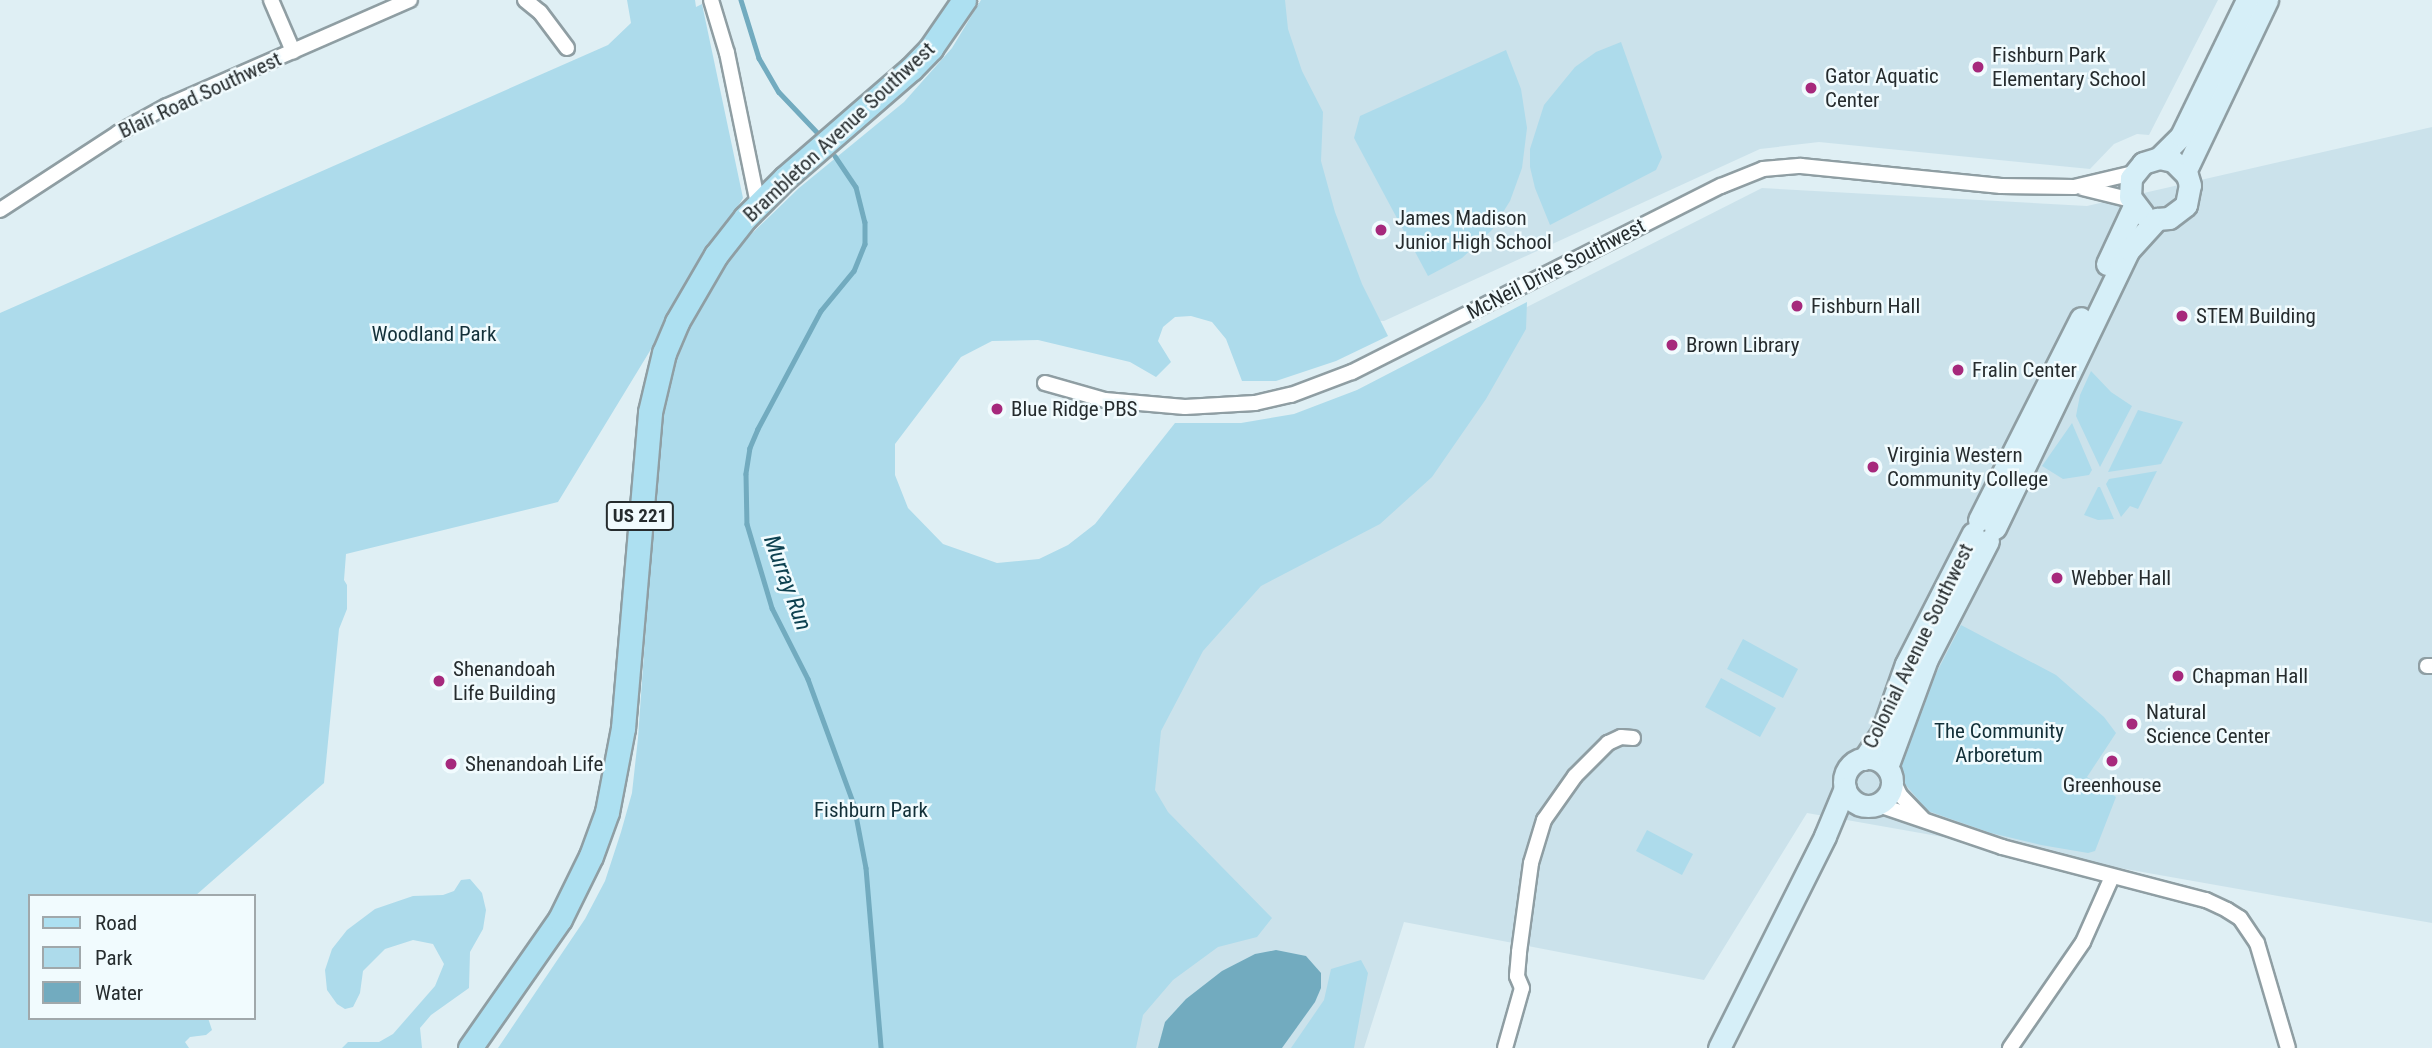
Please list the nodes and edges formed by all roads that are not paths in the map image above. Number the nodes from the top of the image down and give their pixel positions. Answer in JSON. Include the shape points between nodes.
{"nodes":[{"id":1,"x":271,"y":0,"type":"edge"},
{"id":2,"x":410,"y":0,"type":"edge"},
{"id":3,"x":525,"y":0,"type":"edge"},
{"id":4,"x":711,"y":0,"type":"edge"},
{"id":5,"x":964,"y":0,"type":"edge"},
{"id":6,"x":2247,"y":0,"type":"edge"},
{"id":7,"x":2267,"y":0,"type":"edge"},
{"id":8,"x":567,"y":48,"type":"dead end"},
{"id":9,"x":293,"y":51,"type":"junction"},
{"id":10,"x":2159,"y":158,"type":"junction"},
{"id":11,"x":2185,"y":172,"type":"junction"},
{"id":12,"x":2133,"y":173,"type":"junction"},
{"id":13,"x":2074,"y":187,"type":"junction"},
{"id":14,"x":2133,"y":203,"type":"junction"},
{"id":15,"x":758,"y":204,"type":"junction"},
{"id":16,"x":0,"y":210,"type":"edge"},
{"id":17,"x":2157,"y":219,"type":"junction"},
{"id":18,"x":1045,"y":383,"type":"dead end"},
{"id":19,"x":1984,"y":530,"type":"junction"},
{"id":20,"x":1633,"y":738,"type":"dead end"},
{"id":21,"x":1864,"y":759,"type":"junction"},
{"id":22,"x":1890,"y":773,"type":"junction"},
{"id":23,"x":1846,"y":788,"type":"junction"},
{"id":24,"x":1868,"y":804,"type":"junction"},
{"id":25,"x":1924,"y":820,"type":"junction"},
{"id":26,"x":1825,"y":836,"type":"junction"},
{"id":27,"x":2112,"y":877,"type":"junction"},
{"id":28,"x":470,"y":1048,"type":"edge"},
{"id":29,"x":1505,"y":1048,"type":"edge"},
{"id":30,"x":1720,"y":1048,"type":"edge"},
{"id":31,"x":2010,"y":1048,"type":"edge"},
{"id":32,"x":2288,"y":1048,"type":"edge"}],
"edges":[{"from":1,"to":9,"type":"street"},
{"from":2,"to":9,"type":"street","name":"Blair Road Southwest"},
{"from":3,"to":8,"type":"street"},
{"from":4,"to":15,"type":"street","via":[[727,53]]},
{"from":5,"to":15,"type":"main road","name":"Brambleton Avenue Southwest","number":"US 221","via":[[937,41],[911,69]]},
{"from":6,"to":10,"type":"main road","via":[[2185,129]]},
{"from":7,"to":11,"type":"main road","name":"Colonial Avenue Southwest"},
{"from":9,"to":16,"type":"street","name":"Blair Road Southwest","via":[[118,132]]},
{"from":10,"to":11,"type":"main road","via":[[2173,161]]},
{"from":10,"to":12,"type":"main road","via":[[2143,163]]},
{"from":11,"to":17,"type":"main road","name":"Colonial Avenue Southwest","via":[[2190,185],[2186,205],[2169,218]]},
{"from":12,"to":13,"type":"street","name":"McNeil Drive Southwest"},
{"from":12,"to":14,"type":"main road","name":"Colonial Avenue Southwest","via":[[2129,188]]},
{"from":13,"to":14,"type":"street","name":"McNeil Drive Southwest"},
{"from":13,"to":18,"type":"street","name":"McNeil Drive Southwest","via":[[2001,186],[1801,166],[1763,169],[1352,372],[1291,395],[1255,404],[1185,407],[1105,400]]},
{"from":14,"to":17,"type":"main road","via":[[2141,213]]},
{"from":14,"to":19,"type":"main road","name":"Colonial Avenue Southwest"},
{"from":15,"to":28,"type":"main road","name":"Brambleton Avenue Southwest","number":"US 221","via":[[695,288],[677,322],[657,379],[646,451],[623,727],[607,812],[560,919]]},
{"from":17,"to":19,"type":"main road","name":"Colonial Avenue Southwest","via":[[2129,250]]},
{"from":19,"to":21,"type":"main road","name":"Colonial Avenue Southwest","via":[[1906,664],[1882,732]]},
{"from":19,"to":22,"type":"main road","name":"Colonial Avenue Southwest","via":[[1927,659]]},
{"from":20,"to":29,"type":"street","via":[[1620,737],[1608,743],[1575,776],[1544,820],[1531,863],[1519,951],[1517,976],[1522,988]]},
{"from":21,"to":22,"type":"main road","via":[[1878,760]]},
{"from":21,"to":23,"type":"main road","via":[[1850,767]]},
{"from":22,"to":24,"type":"main road","via":[[1889,794]]},
{"from":22,"to":25,"type":"street","via":[[1900,795]]},
{"from":23,"to":24,"type":"main road","via":[[1848,795]]},
{"from":23,"to":26,"type":"main road"},
{"from":24,"to":25,"type":"street"},
{"from":24,"to":26,"type":"main road"},
{"from":25,"to":27,"type":"street"},
{"from":26,"to":30,"type":"main road"},
{"from":27,"to":31,"type":"street","via":[[2082,942]]},
{"from":27,"to":32,"type":"street","via":[[2206,900],[2239,918],[2257,943]]}]}
